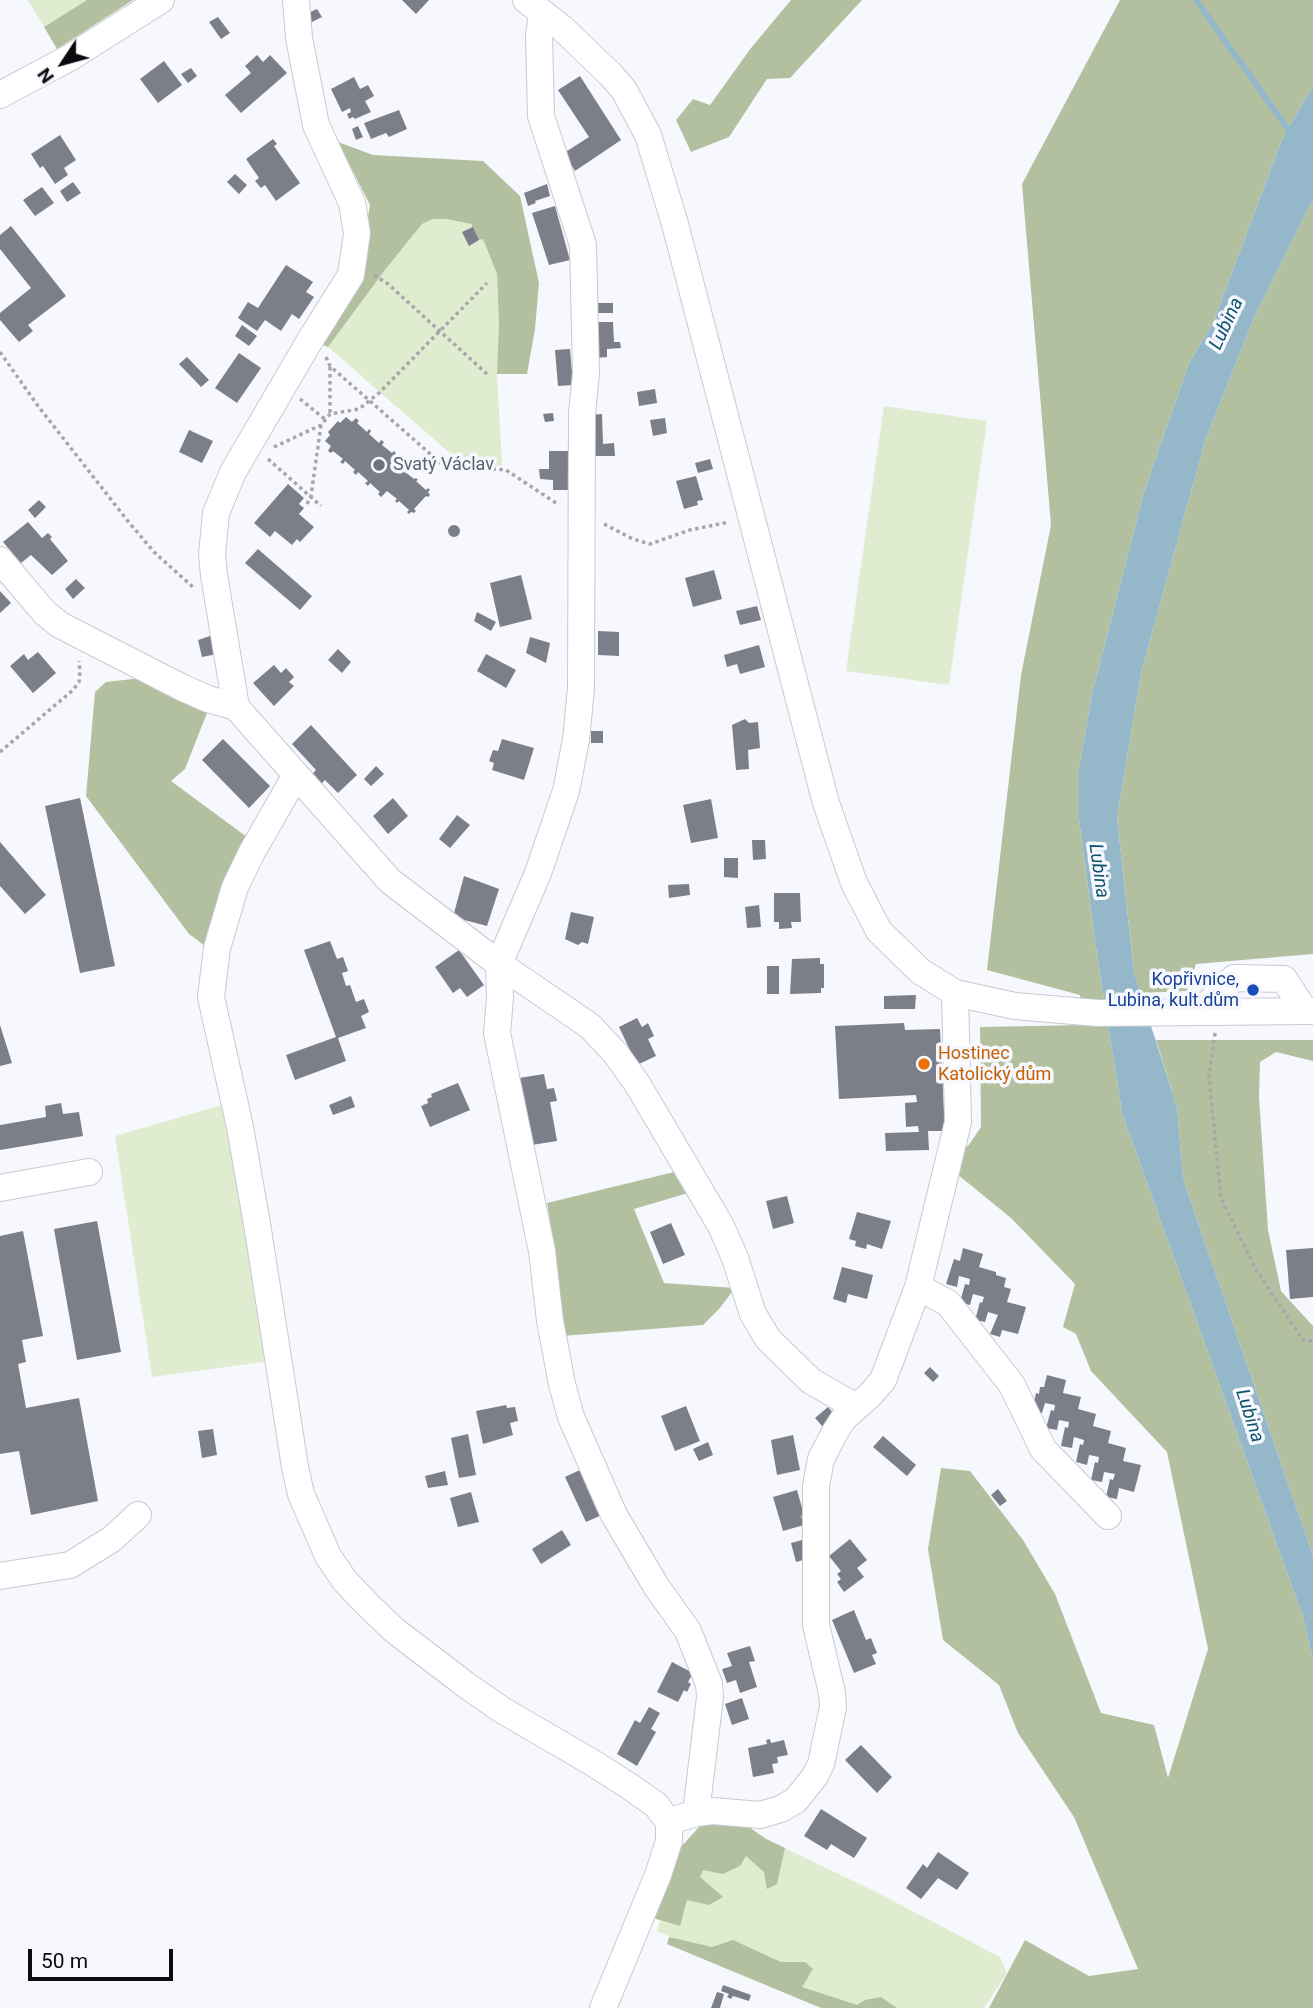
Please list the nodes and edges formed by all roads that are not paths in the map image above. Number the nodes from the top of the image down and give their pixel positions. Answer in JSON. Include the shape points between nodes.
{"nodes":[{"id":1,"x":161,"y":0,"type":"edge"},
{"id":2,"x":296,"y":0,"type":"edge"},
{"id":3,"x":534,"y":7,"type":"edge"},
{"id":4,"x":0,"y":95,"type":"edge"},
{"id":5,"x":0,"y":560,"type":"edge"},
{"id":6,"x":236,"y":707,"type":"junction"},
{"id":7,"x":296,"y":775,"type":"junction"},
{"id":8,"x":499,"y":964,"type":"junction"},
{"id":9,"x":955,"y":993,"type":"junction"},
{"id":10,"x":1309,"y":1011,"type":"edge"},
{"id":11,"x":89,"y":1172,"type":"dead end"},
{"id":12,"x":0,"y":1188,"type":"edge"},
{"id":13,"x":918,"y":1287,"type":"junction"},
{"id":14,"x":856,"y":1406,"type":"junction"},
{"id":15,"x":138,"y":1515,"type":"dead end"},
{"id":16,"x":1108,"y":1516,"type":"dead end"},
{"id":17,"x":0,"y":1576,"type":"edge"},
{"id":18,"x":696,"y":1813,"type":"junction"},
{"id":19,"x":668,"y":1822,"type":"junction"},
{"id":20,"x":603,"y":2008,"type":"edge"}],
"edges":[{"from":1,"to":4,"type":"street"},
{"from":2,"to":6,"type":"street","via":[[316,125],[352,202],[357,233],[351,275],[283,386],[254,449],[224,488],[216,513],[212,554]]},
{"from":3,"to":8,"type":"street","via":[[541,116],[583,245],[586,373],[581,688],[566,791],[538,873]]},
{"from":3,"to":9,"type":"street","via":[[595,58],[624,90],[648,135],[826,803],[854,883],[869,916],[890,944],[920,971]]},
{"from":5,"to":6,"type":"street","via":[[60,625],[181,687]]},
{"from":6,"to":7,"type":"street"},
{"from":7,"to":8,"type":"street","via":[[390,881]]},
{"from":7,"to":19,"type":"street","via":[[235,887],[217,948],[211,997],[240,1127],[301,1494],[328,1556],[345,1581],[394,1630],[502,1710],[656,1805]]},
{"from":8,"to":14,"type":"street","via":[[590,1026],[616,1054],[720,1226],[753,1314],[768,1339],[811,1381]]},
{"from":8,"to":18,"type":"street","via":[[497,1033],[542,1251],[550,1321],[567,1402],[614,1515],[688,1630],[709,1684]]},
{"from":9,"to":10,"type":"street","via":[[1015,1006],[1097,1013],[1197,1018]]},
{"from":9,"to":13,"type":"street","via":[[958,1122]]},
{"from":11,"to":12,"type":"street"},
{"from":13,"to":14,"type":"street","via":[[883,1380]]},
{"from":13,"to":16,"type":"street","via":[[948,1303],[1012,1385],[1043,1449]]},
{"from":14,"to":18,"type":"street","via":[[830,1441],[816,1486],[816,1625],[833,1707],[821,1764],[796,1800],[781,1809],[760,1815]]},
{"from":15,"to":17,"type":"street","via":[[112,1539],[70,1565]]},
{"from":18,"to":19,"type":"street"},
{"from":19,"to":20,"type":"street","via":[[669,1841],[658,1875]]}]}
